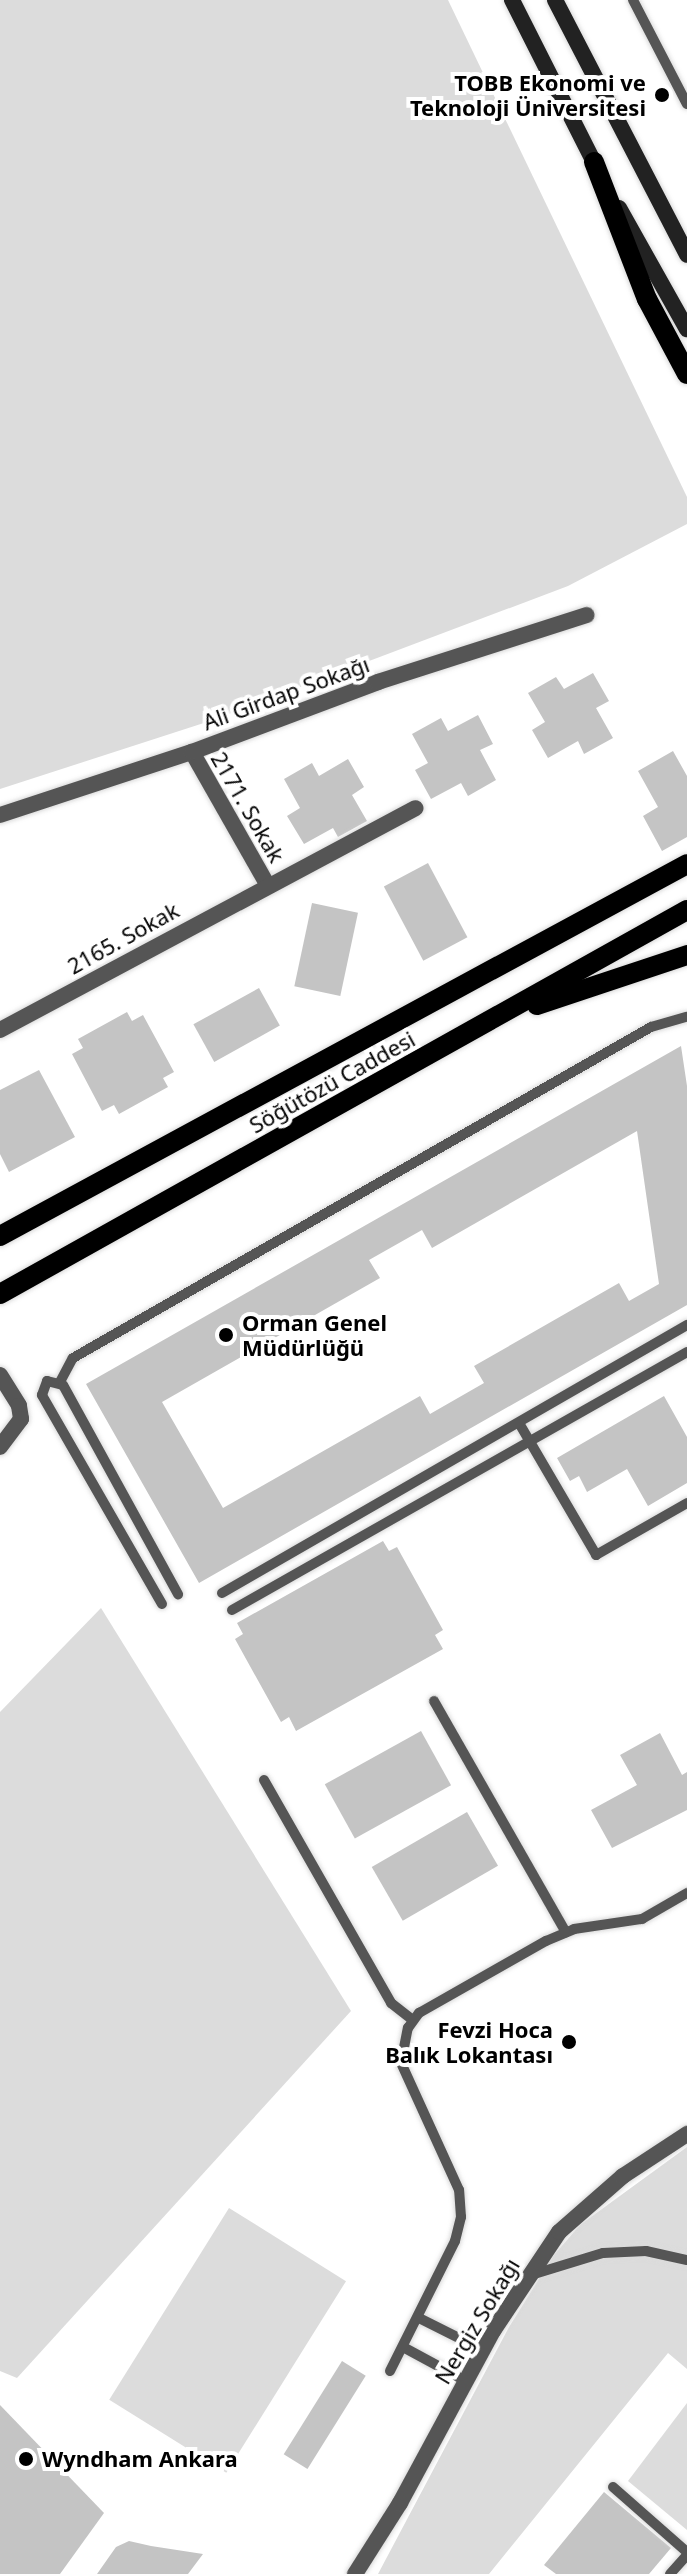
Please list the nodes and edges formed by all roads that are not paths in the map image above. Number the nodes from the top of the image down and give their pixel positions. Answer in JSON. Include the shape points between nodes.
{"nodes":[{"id":1,"x":512,"y":0,"type":"edge"},
{"id":2,"x":555,"y":0,"type":"edge"},
{"id":3,"x":633,"y":0,"type":"edge"},
{"id":4,"x":687,"y":104,"type":"edge"},
{"id":5,"x":594,"y":162,"type":"junction"},
{"id":6,"x":687,"y":255,"type":"edge"},
{"id":7,"x":687,"y":329,"type":"edge"},
{"id":8,"x":687,"y":374,"type":"edge"},
{"id":9,"x":587,"y":615,"type":"dead end"},
{"id":10,"x":192,"y":752,"type":"junction"},
{"id":11,"x":415,"y":808,"type":"dead end"},
{"id":12,"x":0,"y":815,"type":"edge"},
{"id":13,"x":687,"y":864,"type":"edge"},
{"id":14,"x":267,"y":884,"type":"junction"},
{"id":15,"x":687,"y":910,"type":"edge"},
{"id":16,"x":687,"y":955,"type":"edge"},
{"id":17,"x":687,"y":1017,"type":"edge"},
{"id":18,"x":492,"y":1021,"type":"junction"},
{"id":19,"x":0,"y":1030,"type":"edge"},
{"id":20,"x":0,"y":1236,"type":"edge"},
{"id":21,"x":0,"y":1294,"type":"edge"},
{"id":22,"x":687,"y":1325,"type":"edge"},
{"id":23,"x":687,"y":1352,"type":"edge"},
{"id":24,"x":0,"y":1375,"type":"edge"},
{"id":25,"x":60,"y":1382,"type":"junction"},
{"id":26,"x":519,"y":1423,"type":"junction"},
{"id":27,"x":530,"y":1443,"type":"junction"},
{"id":28,"x":0,"y":1447,"type":"edge"},
{"id":29,"x":687,"y":1503,"type":"edge"},
{"id":30,"x":222,"y":1593,"type":"dead end"},
{"id":31,"x":178,"y":1594,"type":"dead end"},
{"id":32,"x":162,"y":1604,"type":"dead end"},
{"id":33,"x":232,"y":1610,"type":"dead end"},
{"id":34,"x":434,"y":1701,"type":"dead end"},
{"id":35,"x":264,"y":1780,"type":"dead end"},
{"id":36,"x":687,"y":1893,"type":"edge"},
{"id":37,"x":566,"y":1932,"type":"junction"},
{"id":38,"x":413,"y":2020,"type":"junction"},
{"id":39,"x":687,"y":2134,"type":"edge"},
{"id":40,"x":687,"y":2260,"type":"edge"},
{"id":41,"x":529,"y":2275,"type":"junction"},
{"id":42,"x":419,"y":2318,"type":"junction"},
{"id":43,"x":403,"y":2347,"type":"junction"},
{"id":44,"x":483,"y":2350,"type":"junction"},
{"id":45,"x":390,"y":2371,"type":"dead end"},
{"id":46,"x":466,"y":2381,"type":"junction"},
{"id":47,"x":613,"y":2487,"type":"dead end"},
{"id":48,"x":687,"y":2554,"type":"edge"},
{"id":49,"x":355,"y":2574,"type":"edge"},
{"id":50,"x":670,"y":2574,"type":"edge"}],
"edges":[{"from":1,"to":5,"type":"main road"},
{"from":2,"to":6,"type":"main road"},
{"from":3,"to":4,"type":"lane"},
{"from":5,"to":7,"type":"main road"},
{"from":5,"to":8,"type":"main road","via":[[647,299]]},
{"from":9,"to":10,"type":"street","name":"Ali Girdap Sokağı","via":[[378,682]]},
{"from":10,"to":12,"type":"street","name":"Ali Girdap Sokağı"},
{"from":10,"to":14,"type":"street","name":"2171. Sokak"},
{"from":11,"to":14,"type":"street","name":"2165. Sokak"},
{"from":13,"to":20,"type":"main road","name":"Söğütözü Caddesi"},
{"from":14,"to":19,"type":"street","name":"2165. Sokak"},
{"from":15,"to":18,"type":"main road","name":"Söğütözü Caddesi"},
{"from":16,"to":18,"type":"main road"},
{"from":17,"to":25,"type":"lane","via":[[651,1027],[73,1358]]},
{"from":18,"to":21,"type":"main road","name":"Söğütözü Caddesi"},
{"from":22,"to":26,"type":"lane"},
{"from":23,"to":27,"type":"lane"},
{"from":24,"to":28,"type":"street","via":[[21,1419]]},
{"from":25,"to":31,"type":"lane"},
{"from":25,"to":32,"type":"lane","via":[[47,1381],[42,1395]]},
{"from":26,"to":27,"type":"lane"},
{"from":26,"to":30,"type":"lane"},
{"from":27,"to":29,"type":"lane","via":[[596,1555]]},
{"from":27,"to":33,"type":"lane"},
{"from":34,"to":37,"type":"lane"},
{"from":35,"to":38,"type":"lane","via":[[391,2003]]},
{"from":36,"to":37,"type":"lane","via":[[642,1919]]},
{"from":37,"to":38,"type":"lane"},
{"from":38,"to":42,"type":"lane","via":[[404,2037],[401,2063],[459,2190],[461,2217]]},
{"from":39,"to":41,"type":"street","name":"Nergiz Sokağı","via":[[623,2176],[559,2232]]},
{"from":40,"to":41,"type":"lane","via":[[646,2251],[603,2253]]},
{"from":41,"to":44,"type":"street","name":"Nergiz Sokağı"},
{"from":42,"to":43,"type":"lane"},
{"from":42,"to":44,"type":"lane"},
{"from":43,"to":45,"type":"lane"},
{"from":43,"to":46,"type":"lane"},
{"from":44,"to":46,"type":"street","name":"Nergiz Sokağı"},
{"from":46,"to":49,"type":"street","name":"Nergiz Sokağı"},
{"from":47,"to":48,"type":"lane"},
{"from":48,"to":50,"type":"lane"}]}
